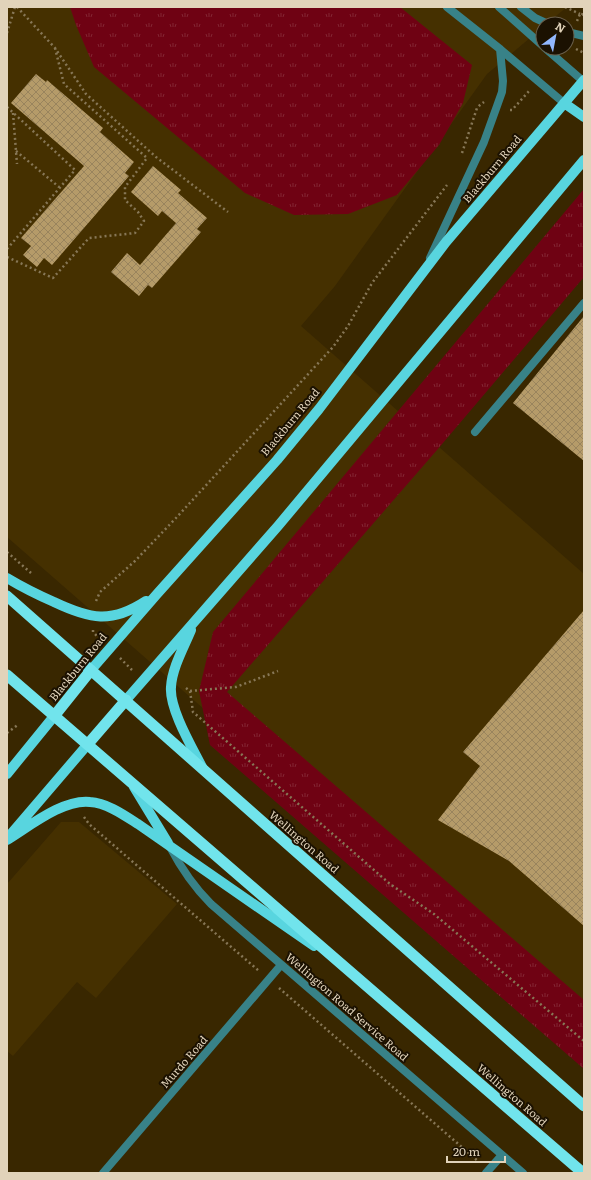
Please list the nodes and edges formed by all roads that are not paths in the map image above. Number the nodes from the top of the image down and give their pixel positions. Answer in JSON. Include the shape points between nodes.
{"nodes":[{"id":1,"x":447,"y":7,"type":"edge"},
{"id":2,"x":499,"y":7,"type":"edge"},
{"id":3,"x":521,"y":7,"type":"edge"},
{"id":4,"x":535,"y":18,"type":"edge"},
{"id":5,"x":535,"y":39,"type":"edge"},
{"id":6,"x":500,"y":49,"type":"junction"},
{"id":7,"x":555,"y":56,"type":"edge"},
{"id":8,"x":584,"y":81,"type":"edge"},
{"id":9,"x":564,"y":103,"type":"junction"},
{"id":10,"x":584,"y":117,"type":"edge"},
{"id":11,"x":584,"y":160,"type":"edge"},
{"id":12,"x":425,"y":269,"type":"junction"},
{"id":13,"x":584,"y":303,"type":"edge"},
{"id":14,"x":476,"y":432,"type":"dead end"},
{"id":15,"x":7,"y":578,"type":"edge"},
{"id":16,"x":157,"y":594,"type":"junction"},
{"id":17,"x":7,"y":596,"type":"edge"},
{"id":18,"x":194,"y":622,"type":"junction"},
{"id":19,"x":91,"y":670,"type":"junction"},
{"id":20,"x":7,"y":675,"type":"edge"},
{"id":21,"x":126,"y":700,"type":"junction"},
{"id":22,"x":54,"y":715,"type":"junction"},
{"id":23,"x":88,"y":744,"type":"junction"},
{"id":24,"x":204,"y":771,"type":"junction"},
{"id":25,"x":7,"y":774,"type":"edge"},
{"id":26,"x":131,"y":782,"type":"junction"},
{"id":27,"x":7,"y":839,"type":"edge"},
{"id":28,"x":170,"y":847,"type":"junction"},
{"id":29,"x":281,"y":965,"type":"junction"},
{"id":30,"x":342,"y":965,"type":"junction"},
{"id":31,"x":584,"y":1106,"type":"edge"},
{"id":32,"x":502,"y":1155,"type":"junction"},
{"id":33,"x":487,"y":1172,"type":"edge"},
{"id":34,"x":103,"y":1173,"type":"edge"},
{"id":35,"x":523,"y":1173,"type":"edge"},
{"id":36,"x":583,"y":1173,"type":"edge"}],
"edges":[{"from":1,"to":6,"type":"street"},
{"from":2,"to":5,"type":"street"},
{"from":3,"to":4,"type":"street"},
{"from":6,"to":9,"type":"street"},
{"from":6,"to":12,"type":"street","via":[[502,92],[484,142]]},
{"from":7,"to":8,"type":"street"},
{"from":8,"to":9,"type":"main road","name":"Blackburn Road"},
{"from":9,"to":10,"type":"main road"},
{"from":9,"to":12,"type":"main road","name":"Blackburn Road"},
{"from":11,"to":18,"type":"main road"},
{"from":12,"to":16,"type":"main road","name":"Blackburn Road","via":[[277,460]]},
{"from":13,"to":14,"type":"street"},
{"from":15,"to":16,"type":"main road","via":[[72,611],[94,617],[124,613]]},
{"from":16,"to":19,"type":"main road","name":"Blackburn Road"},
{"from":17,"to":19,"type":"highway","name":"Wellington Road"},
{"from":18,"to":21,"type":"main road"},
{"from":18,"to":24,"type":"main road","via":[[174,671],[170,689],[176,711]]},
{"from":19,"to":21,"type":"highway","name":"Wellington Road"},
{"from":19,"to":22,"type":"highway","name":"Blackburn Road"},
{"from":20,"to":22,"type":"highway","name":"Wellington Road"},
{"from":21,"to":23,"type":"highway"},
{"from":21,"to":24,"type":"highway","name":"Wellington Road"},
{"from":22,"to":23,"type":"highway","name":"Wellington Road"},
{"from":22,"to":25,"type":"main road","name":"Blackburn Road"},
{"from":23,"to":26,"type":"highway","name":"Wellington Road"},
{"from":23,"to":27,"type":"main road"},
{"from":24,"to":31,"type":"highway","name":"Wellington Road"},
{"from":26,"to":28,"type":"main road"},
{"from":26,"to":30,"type":"highway","name":"Wellington Road"},
{"from":27,"to":28,"type":"main road","via":[[63,807],[90,802],[119,812]]},
{"from":28,"to":29,"type":"street","name":"Wellington Road Service Road","via":[[184,872],[201,894]]},
{"from":28,"to":30,"type":"main road"},
{"from":29,"to":32,"type":"street","name":"Wellington Road Service Road"},
{"from":29,"to":34,"type":"street","name":"Murdo Road"},
{"from":30,"to":36,"type":"highway","name":"Wellington Road"},
{"from":32,"to":33,"type":"street"},
{"from":32,"to":35,"type":"street","name":"Wellington Road Service Road"}]}
